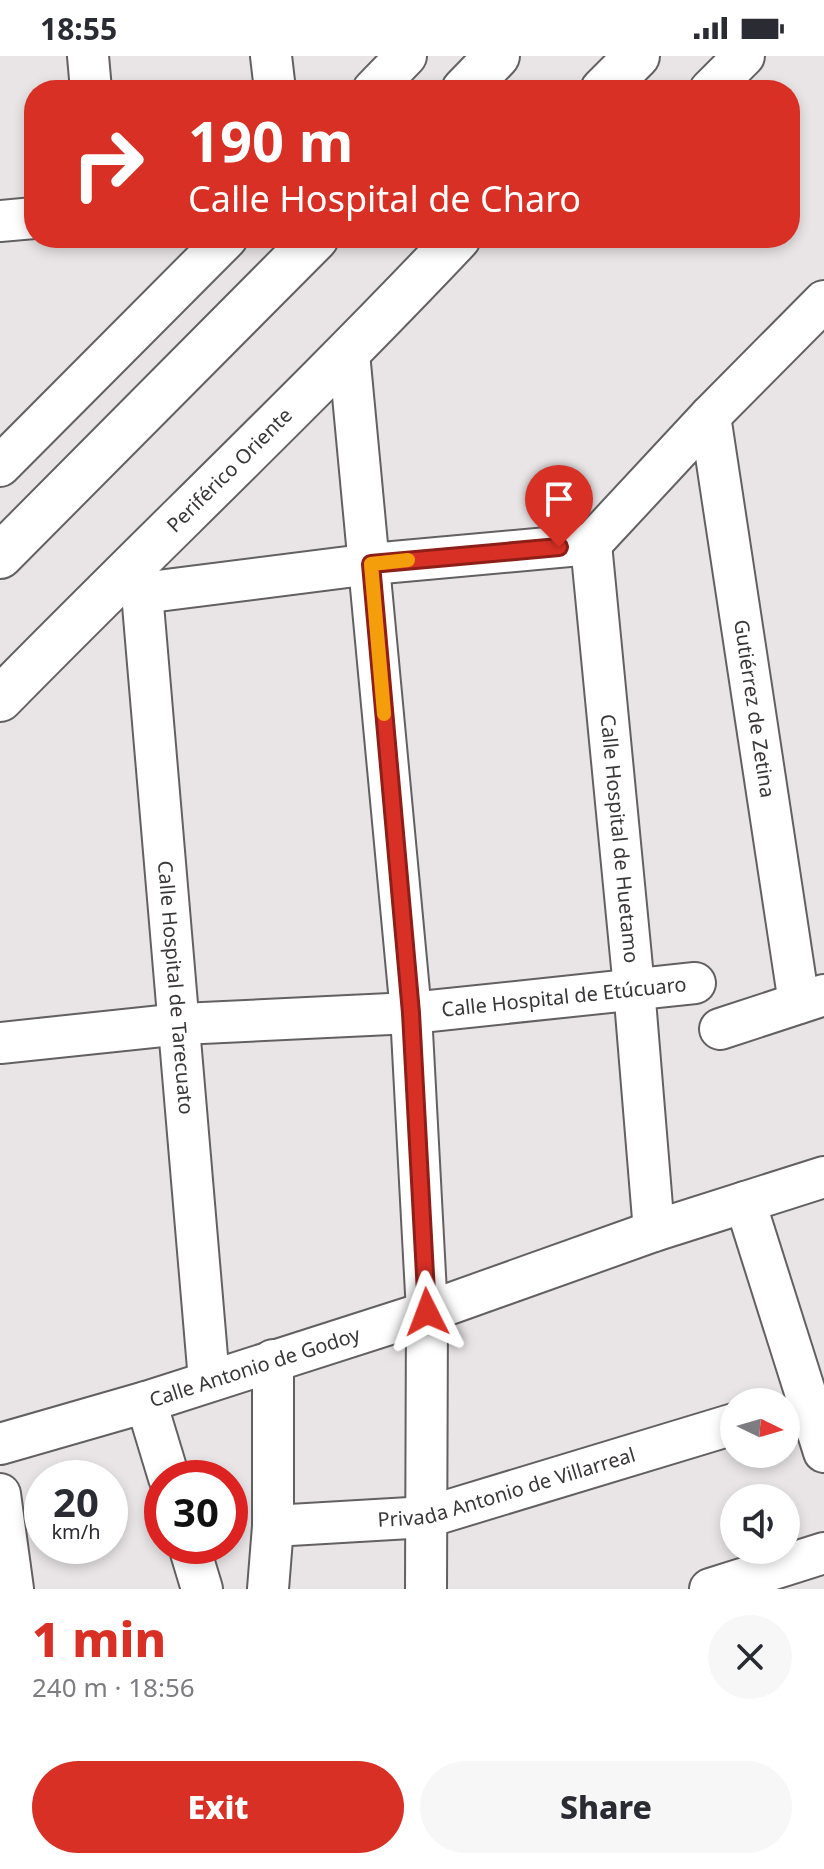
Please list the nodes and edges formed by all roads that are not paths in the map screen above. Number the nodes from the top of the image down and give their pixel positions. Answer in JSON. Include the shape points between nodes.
{"nodes":[{"id":1,"x":88,"y":56,"type":"edge"},
{"id":2,"x":271,"y":56,"type":"edge"},
{"id":3,"x":406,"y":56,"type":"edge"},
{"id":4,"x":497,"y":56,"type":"edge"},
{"id":5,"x":637,"y":56,"type":"edge"},
{"id":6,"x":744,"y":56,"type":"edge"},
{"id":7,"x":90,"y":80,"type":"edge"},
{"id":8,"x":274,"y":80,"type":"edge"},
{"id":9,"x":383,"y":80,"type":"edge"},
{"id":10,"x":474,"y":80,"type":"edge"},
{"id":11,"x":613,"y":80,"type":"edge"},
{"id":12,"x":720,"y":80,"type":"edge"},
{"id":13,"x":24,"y":219,"type":"edge"},
{"id":14,"x":0,"y":221,"type":"edge"},
{"id":15,"x":217,"y":248,"type":"edge"},
{"id":16,"x":306,"y":248,"type":"edge"},
{"id":17,"x":449,"y":248,"type":"edge"},
{"id":18,"x":824,"y":301,"type":"edge"},
{"id":19,"x":349,"y":353,"type":"junction"},
{"id":20,"x":710,"y":416,"type":"junction"},
{"id":21,"x":0,"y":466,"type":"edge"},
{"id":22,"x":591,"y":544,"type":"junction"},
{"id":23,"x":0,"y":556,"type":"edge"},
{"id":24,"x":371,"y":564,"type":"junction"},
{"id":25,"x":131,"y":585,"type":"junction"},
{"id":26,"x":0,"y":699,"type":"edge"},
{"id":27,"x":695,"y":983,"type":"dead end"},
{"id":28,"x":634,"y":988,"type":"junction"},
{"id":29,"x":811,"y":999,"type":"edge"},
{"id":30,"x":411,"y":1013,"type":"junction"},
{"id":31,"x":181,"y":1024,"type":"junction"},
{"id":32,"x":720,"y":1029,"type":"dead end"},
{"id":33,"x":0,"y":1043,"type":"edge"},
{"id":34,"x":824,"y":1177,"type":"edge"},
{"id":35,"x":745,"y":1202,"type":"junction"},
{"id":36,"x":654,"y":1231,"type":"junction"},
{"id":37,"x":427,"y":1312,"type":"junction"},
{"id":38,"x":273,"y":1360,"type":"junction"},
{"id":39,"x":209,"y":1380,"type":"junction"},
{"id":40,"x":804,"y":1384,"type":"edge"},
{"id":41,"x":146,"y":1402,"type":"junction"},
{"id":42,"x":720,"y":1428,"type":"edge"},
{"id":43,"x":0,"y":1444,"type":"edge"},
{"id":44,"x":824,"y":1452,"type":"edge"},
{"id":45,"x":164,"y":1460,"type":"edge"},
{"id":46,"x":0,"y":1494,"type":"edge"},
{"id":47,"x":427,"y":1517,"type":"junction"},
{"id":48,"x":273,"y":1526,"type":"junction"},
{"id":49,"x":3,"y":1542,"type":"edge"},
{"id":50,"x":824,"y":1553,"type":"edge"},
{"id":51,"x":194,"y":1564,"type":"edge"},
{"id":52,"x":263,"y":1588,"type":"edge"},
{"id":53,"x":13,"y":1589,"type":"edge"},
{"id":54,"x":202,"y":1589,"type":"edge"},
{"id":55,"x":426,"y":1589,"type":"edge"},
{"id":56,"x":710,"y":1589,"type":"edge"}],
"edges":[{"from":1,"to":7,"type":"street"},
{"from":2,"to":8,"type":"street"},
{"from":3,"to":9,"type":"street"},
{"from":4,"to":10,"type":"highway"},
{"from":5,"to":11,"type":"highway"},
{"from":6,"to":12,"type":"street"},
{"from":13,"to":14,"type":"street"},
{"from":15,"to":21,"type":"street"},
{"from":16,"to":23,"type":"highway"},
{"from":17,"to":19,"type":"highway","name":"Periférico Oriente"},
{"from":18,"to":20,"type":"street"},
{"from":19,"to":24,"type":"street"},
{"from":19,"to":25,"type":"highway","name":"Periférico Oriente"},
{"from":20,"to":22,"type":"street"},
{"from":20,"to":29,"type":"street","name":"Gutiérrez de Zetina"},
{"from":22,"to":24,"type":"street"},
{"from":22,"to":28,"type":"street","name":"Calle Hospital de Huetamo"},
{"from":24,"to":25,"type":"street"},
{"from":24,"to":30,"type":"street"},
{"from":25,"to":26,"type":"highway","name":"Periférico Oriente"},
{"from":25,"to":31,"type":"street","name":"Calle Hospital de Tarecuato"},
{"from":27,"to":28,"type":"street","name":"Calle Hospital de Etúcuaro"},
{"from":28,"to":30,"type":"street","name":"Calle Hospital de Etúcuaro"},
{"from":28,"to":36,"type":"street","name":"Calle Hospital de Huetamo"},
{"from":29,"to":32,"type":"street"},
{"from":30,"to":31,"type":"street","name":"Calle Hospital de Etúcuaro"},
{"from":30,"to":37,"type":"street"},
{"from":31,"to":33,"type":"street","name":"Calle Hospital de Etúcuaro"},
{"from":31,"to":39,"type":"street","name":"Calle Hospital de Tarecuato"},
{"from":34,"to":35,"type":"street","name":"Calle Antonio de Godoy"},
{"from":35,"to":36,"type":"street","name":"Calle Antonio de Godoy"},
{"from":35,"to":40,"type":"street"},
{"from":36,"to":37,"type":"street","name":"Calle Antonio de Godoy"},
{"from":37,"to":38,"type":"street","name":"Calle Antonio de Godoy"},
{"from":37,"to":47,"type":"street"},
{"from":38,"to":39,"type":"street","name":"Calle Antonio de Godoy"},
{"from":38,"to":48,"type":"street"},
{"from":39,"to":41,"type":"street","name":"Calle Antonio de Godoy"},
{"from":40,"to":44,"type":"street"},
{"from":41,"to":43,"type":"street","name":"Calle Antonio de Godoy"},
{"from":41,"to":45,"type":"street"},
{"from":42,"to":47,"type":"street","name":"Privada Antonio de Villarreal"},
{"from":46,"to":49,"type":"street"},
{"from":47,"to":48,"type":"street","name":"Privada Antonio de Villarreal"},
{"from":47,"to":55,"type":"street"},
{"from":48,"to":52,"type":"street"},
{"from":49,"to":53,"type":"street"},
{"from":50,"to":56,"type":"street"},
{"from":51,"to":54,"type":"street"}]}
